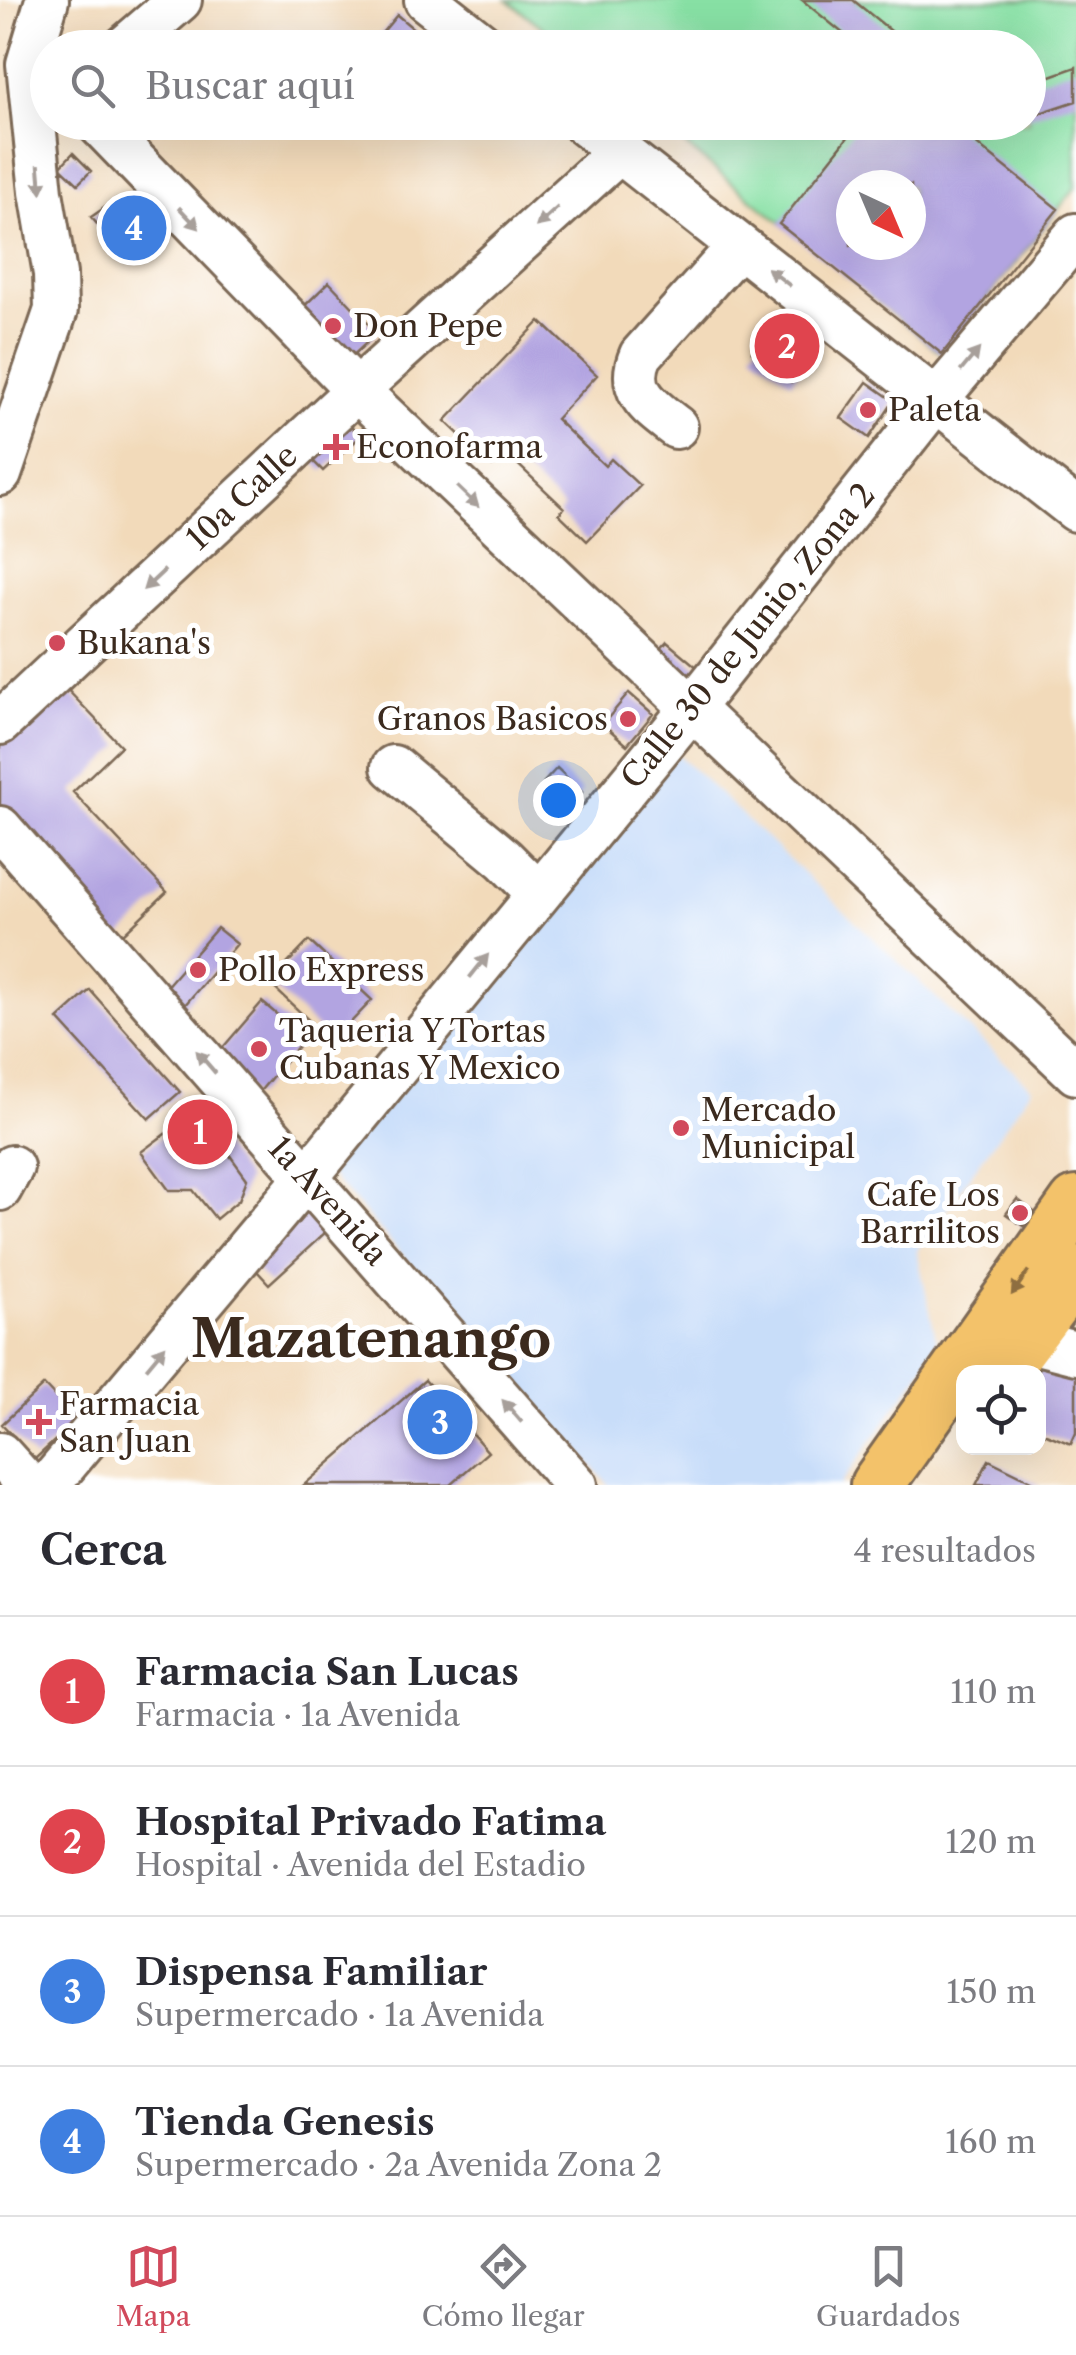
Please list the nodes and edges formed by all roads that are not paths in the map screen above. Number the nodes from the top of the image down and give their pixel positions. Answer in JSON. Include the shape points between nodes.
{"nodes":[{"id":1,"x":47,"y":0,"type":"edge"},
{"id":2,"x":180,"y":0,"type":"edge"},
{"id":3,"x":426,"y":0,"type":"edge"},
{"id":4,"x":38,"y":30,"type":"edge"},
{"id":5,"x":145,"y":30,"type":"edge"},
{"id":6,"x":464,"y":30,"type":"edge"},
{"id":7,"x":0,"y":49,"type":"edge"},
{"id":8,"x":30,"y":74,"type":"edge"},
{"id":9,"x":30,"y":92,"type":"edge"},
{"id":10,"x":0,"y":111,"type":"edge"},
{"id":11,"x":41,"y":140,"type":"edge"},
{"id":12,"x":114,"y":140,"type":"edge"},
{"id":13,"x":604,"y":140,"type":"edge"},
{"id":14,"x":619,"y":152,"type":"junction"},
{"id":15,"x":1076,"y":235,"type":"edge"},
{"id":16,"x":740,"y":246,"type":"junction"},
{"id":17,"x":357,"y":390,"type":"junction"},
{"id":18,"x":936,"y":400,"type":"junction"},
{"id":19,"x":676,"y":427,"type":"dead end"},
{"id":20,"x":0,"y":474,"type":"edge"},
{"id":21,"x":1076,"y":510,"type":"edge"},
{"id":22,"x":691,"y":709,"type":"junction"},
{"id":23,"x":0,"y":723,"type":"edge"},
{"id":24,"x":394,"y":768,"type":"dead end"},
{"id":25,"x":0,"y":828,"type":"edge"},
{"id":26,"x":538,"y":893,"type":"junction"},
{"id":27,"x":1076,"y":1073,"type":"edge"},
{"id":28,"x":307,"y":1177,"type":"junction"},
{"id":29,"x":1076,"y":1203,"type":"edge"},
{"id":30,"x":1076,"y":1272,"type":"edge"},
{"id":31,"x":1076,"y":1353,"type":"edge"},
{"id":32,"x":1013,"y":1356,"type":"edge"},
{"id":33,"x":956,"y":1435,"type":"edge"},
{"id":34,"x":0,"y":1454,"type":"edge"},
{"id":35,"x":565,"y":1481,"type":"edge"},
{"id":36,"x":28,"y":1485,"type":"edge"},
{"id":37,"x":48,"y":1485,"type":"edge"},
{"id":38,"x":877,"y":1485,"type":"edge"},
{"id":39,"x":919,"y":1485,"type":"edge"}],
"edges":[{"from":1,"to":4,"type":"street"},
{"from":2,"to":5,"type":"street"},
{"from":3,"to":6,"type":"street"},
{"from":7,"to":8,"type":"street"},
{"from":9,"to":10,"type":"street"},
{"from":11,"to":20,"type":"street","one_way":true,"via":[[56,310]]},
{"from":12,"to":17,"type":"street","one_way":true},
{"from":13,"to":14,"type":"street"},
{"from":14,"to":16,"type":"street"},
{"from":14,"to":17,"type":"street","name":"10a Calle","one_way":true},
{"from":18,"to":15,"type":"street","name":"Calle 30 de Junio, Zona 2","one_way":true},
{"from":18,"to":16,"type":"street","one_way":true},
{"from":16,"to":19,"type":"street","via":[[635,368],[644,402]]},
{"from":17,"to":22,"type":"street","one_way":true},
{"from":17,"to":23,"type":"street","name":"10a Calle","one_way":true},
{"from":18,"to":21,"type":"street"},
{"from":18,"to":22,"type":"street","name":"Calle 30 de Junio, Zona 2"},
{"from":22,"to":26,"type":"street","name":"Calle 30 de Junio, Zona 2"},
{"from":22,"to":27,"type":"street"},
{"from":24,"to":26,"type":"street"},
{"from":28,"to":25,"type":"street","name":"1a Avenida","one_way":true},
{"from":28,"to":26,"type":"street","name":"Calle 30 de Junio, Zona 2","one_way":true},
{"from":35,"to":28,"type":"street","name":"1a Avenida","one_way":true},
{"from":37,"to":28,"type":"street","name":"Calle 30 de Junio, Zona 2","one_way":true},
{"from":29,"to":38,"type":"main road","one_way":true},
{"from":30,"to":32,"type":"main road"},
{"from":31,"to":32,"type":"street"},
{"from":33,"to":39,"type":"main road"},
{"from":34,"to":36,"type":"street"}]}
